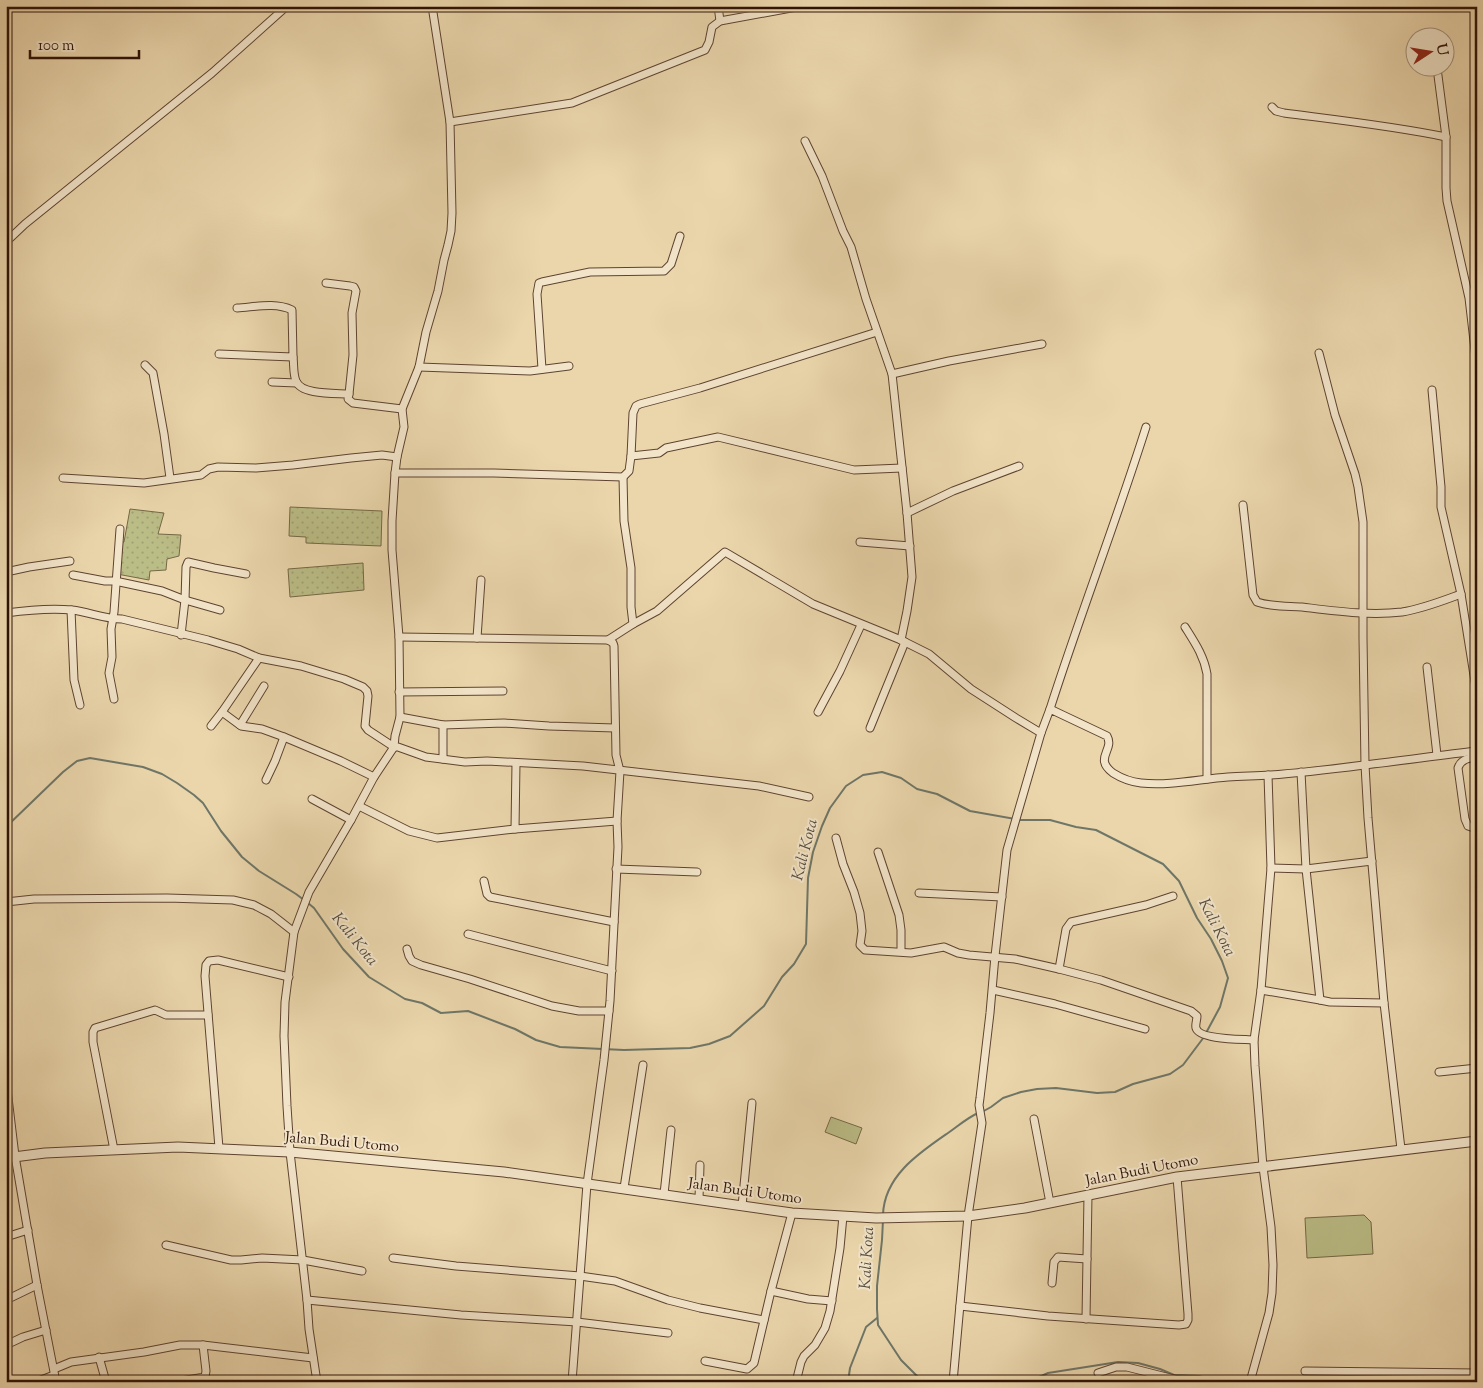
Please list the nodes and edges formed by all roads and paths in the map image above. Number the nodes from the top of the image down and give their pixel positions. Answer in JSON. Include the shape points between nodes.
{"nodes":[{"id":1,"x":288,"y":6,"type":"edge"},
{"id":2,"x":432,"y":6,"type":"edge"},
{"id":3,"x":718,"y":6,"type":"edge"},
{"id":4,"x":802,"y":6,"type":"edge"},
{"id":5,"x":720,"y":21,"type":"junction"},
{"id":6,"x":1438,"y":78,"type":"edge"},
{"id":7,"x":1272,"y":107,"type":"dead end"},
{"id":8,"x":450,"y":122,"type":"junction"},
{"id":9,"x":1446,"y":138,"type":"junction"},
{"id":10,"x":805,"y":141,"type":"dead end"},
{"id":11,"x":680,"y":236,"type":"dead end"},
{"id":12,"x":6,"y":242,"type":"edge"},
{"id":13,"x":326,"y":283,"type":"dead end"},
{"id":14,"x":237,"y":308,"type":"dead end"},
{"id":15,"x":877,"y":332,"type":"junction"},
{"id":16,"x":1042,"y":344,"type":"dead end"},
{"id":17,"x":1319,"y":353,"type":"dead end"},
{"id":18,"x":218,"y":354,"type":"dead end"},
{"id":19,"x":294,"y":356,"type":"junction"},
{"id":20,"x":145,"y":365,"type":"dead end"},
{"id":21,"x":569,"y":366,"type":"dead end"},
{"id":22,"x":419,"y":367,"type":"junction"},
{"id":23,"x":1477,"y":367,"type":"edge"},
{"id":24,"x":542,"y":370,"type":"junction"},
{"id":25,"x":892,"y":374,"type":"junction"},
{"id":26,"x":272,"y":382,"type":"dead end"},
{"id":27,"x":297,"y":383,"type":"junction"},
{"id":28,"x":1432,"y":390,"type":"dead end"},
{"id":29,"x":348,"y":394,"type":"junction"},
{"id":30,"x":402,"y":409,"type":"junction"},
{"id":31,"x":1146,"y":427,"type":"dead end"},
{"id":32,"x":631,"y":456,"type":"junction"},
{"id":33,"x":397,"y":457,"type":"junction"},
{"id":34,"x":1019,"y":466,"type":"dead end"},
{"id":35,"x":902,"y":468,"type":"junction"},
{"id":36,"x":396,"y":473,"type":"junction"},
{"id":37,"x":623,"y":477,"type":"junction"},
{"id":38,"x":63,"y":478,"type":"dead end"},
{"id":39,"x":170,"y":478,"type":"junction"},
{"id":40,"x":1243,"y":505,"type":"dead end"},
{"id":41,"x":907,"y":513,"type":"junction"},
{"id":42,"x":120,"y":529,"type":"dead end"},
{"id":43,"x":860,"y":542,"type":"dead end"},
{"id":44,"x":910,"y":546,"type":"junction"},
{"id":45,"x":70,"y":561,"type":"dead end"},
{"id":46,"x":6,"y":572,"type":"edge"},
{"id":47,"x":246,"y":574,"type":"dead end"},
{"id":48,"x":73,"y":575,"type":"dead end"},
{"id":49,"x":481,"y":580,"type":"dead end"},
{"id":50,"x":115,"y":581,"type":"junction"},
{"id":51,"x":1461,"y":594,"type":"junction"},
{"id":52,"x":184,"y":600,"type":"junction"},
{"id":53,"x":71,"y":610,"type":"junction"},
{"id":54,"x":220,"y":610,"type":"dead end"},
{"id":55,"x":1363,"y":613,"type":"junction"},
{"id":56,"x":6,"y":614,"type":"edge"},
{"id":57,"x":112,"y":619,"type":"junction"},
{"id":58,"x":633,"y":624,"type":"junction"},
{"id":59,"x":861,"y":625,"type":"junction"},
{"id":60,"x":1185,"y":627,"type":"dead end"},
{"id":61,"x":181,"y":634,"type":"junction"},
{"id":62,"x":399,"y":637,"type":"junction"},
{"id":63,"x":476,"y":638,"type":"junction"},
{"id":64,"x":608,"y":640,"type":"junction"},
{"id":65,"x":903,"y":641,"type":"junction"},
{"id":66,"x":259,"y":658,"type":"junction"},
{"id":67,"x":1427,"y":667,"type":"dead end"},
{"id":68,"x":264,"y":686,"type":"dead end"},
{"id":69,"x":503,"y":691,"type":"dead end"},
{"id":70,"x":399,"y":692,"type":"junction"},
{"id":71,"x":1477,"y":694,"type":"edge"},
{"id":72,"x":114,"y":699,"type":"dead end"},
{"id":73,"x":80,"y":704,"type":"dead end"},
{"id":74,"x":1050,"y":710,"type":"junction"},
{"id":75,"x":222,"y":712,"type":"junction"},
{"id":76,"x":818,"y":712,"type":"dead end"},
{"id":77,"x":400,"y":717,"type":"junction"},
{"id":78,"x":240,"y":725,"type":"junction"},
{"id":79,"x":443,"y":725,"type":"junction"},
{"id":80,"x":211,"y":726,"type":"dead end"},
{"id":81,"x":615,"y":728,"type":"junction"},
{"id":82,"x":870,"y":728,"type":"dead end"},
{"id":83,"x":1041,"y":733,"type":"junction"},
{"id":84,"x":284,"y":737,"type":"junction"},
{"id":85,"x":394,"y":747,"type":"junction"},
{"id":86,"x":1477,"y":750,"type":"edge"},
{"id":87,"x":1437,"y":755,"type":"junction"},
{"id":88,"x":1477,"y":757,"type":"edge"},
{"id":89,"x":443,"y":759,"type":"junction"},
{"id":90,"x":516,"y":763,"type":"junction"},
{"id":91,"x":1365,"y":765,"type":"junction"},
{"id":92,"x":620,"y":771,"type":"junction"},
{"id":93,"x":1302,"y":772,"type":"junction"},
{"id":94,"x":1268,"y":775,"type":"junction"},
{"id":95,"x":374,"y":777,"type":"junction"},
{"id":96,"x":1207,"y":779,"type":"junction"},
{"id":97,"x":266,"y":780,"type":"dead end"},
{"id":98,"x":809,"y":797,"type":"dead end"},
{"id":99,"x":312,"y":799,"type":"dead end"},
{"id":100,"x":359,"y":806,"type":"junction"},
{"id":101,"x":351,"y":820,"type":"junction"},
{"id":102,"x":617,"y":821,"type":"junction"},
{"id":103,"x":515,"y":829,"type":"junction"},
{"id":104,"x":1477,"y":829,"type":"edge"},
{"id":105,"x":836,"y":838,"type":"dead end"},
{"id":106,"x":878,"y":852,"type":"dead end"},
{"id":107,"x":1372,"y":862,"type":"junction"},
{"id":108,"x":616,"y":868,"type":"junction"},
{"id":109,"x":1271,"y":868,"type":"junction"},
{"id":110,"x":1306,"y":869,"type":"junction"},
{"id":111,"x":696,"y":872,"type":"dead end"},
{"id":112,"x":484,"y":881,"type":"dead end"},
{"id":113,"x":919,"y":893,"type":"dead end"},
{"id":114,"x":1173,"y":896,"type":"dead end"},
{"id":115,"x":1002,"y":897,"type":"junction"},
{"id":116,"x":6,"y":902,"type":"edge"},
{"id":117,"x":614,"y":922,"type":"junction"},
{"id":118,"x":294,"y":932,"type":"junction"},
{"id":119,"x":468,"y":934,"type":"dead end"},
{"id":120,"x":407,"y":949,"type":"dead end"},
{"id":121,"x":901,"y":952,"type":"junction"},
{"id":122,"x":995,"y":956,"type":"junction"},
{"id":123,"x":1059,"y":968,"type":"junction"},
{"id":124,"x":612,"y":971,"type":"junction"},
{"id":125,"x":288,"y":977,"type":"junction"},
{"id":126,"x":993,"y":990,"type":"junction"},
{"id":127,"x":1261,"y":990,"type":"junction"},
{"id":128,"x":1320,"y":1000,"type":"junction"},
{"id":129,"x":1384,"y":1003,"type":"junction"},
{"id":130,"x":609,"y":1011,"type":"junction"},
{"id":131,"x":208,"y":1015,"type":"junction"},
{"id":132,"x":1145,"y":1029,"type":"dead end"},
{"id":133,"x":1254,"y":1040,"type":"junction"},
{"id":134,"x":643,"y":1064,"type":"dead end"},
{"id":135,"x":1477,"y":1068,"type":"edge"},
{"id":136,"x":1439,"y":1072,"type":"dead end"},
{"id":137,"x":6,"y":1081,"type":"edge"},
{"id":138,"x":752,"y":1103,"type":"dead end"},
{"id":139,"x":1034,"y":1119,"type":"dead end"},
{"id":140,"x":671,"y":1130,"type":"dead end"},
{"id":141,"x":1477,"y":1141,"type":"edge"},
{"id":142,"x":219,"y":1148,"type":"junction"},
{"id":143,"x":1401,"y":1149,"type":"junction"},
{"id":144,"x":114,"y":1150,"type":"junction"},
{"id":145,"x":290,"y":1152,"type":"junction"},
{"id":146,"x":11,"y":1157,"type":"edge"},
{"id":147,"x":700,"y":1165,"type":"dead end"},
{"id":148,"x":1263,"y":1167,"type":"junction"},
{"id":149,"x":1177,"y":1177,"type":"junction"},
{"id":150,"x":587,"y":1184,"type":"junction"},
{"id":151,"x":624,"y":1188,"type":"junction"},
{"id":152,"x":664,"y":1194,"type":"junction"},
{"id":153,"x":1088,"y":1195,"type":"junction"},
{"id":154,"x":699,"y":1200,"type":"junction"},
{"id":155,"x":1050,"y":1203,"type":"junction"},
{"id":156,"x":742,"y":1206,"type":"junction"},
{"id":157,"x":792,"y":1213,"type":"junction"},
{"id":158,"x":844,"y":1216,"type":"junction"},
{"id":159,"x":968,"y":1216,"type":"junction"},
{"id":160,"x":28,"y":1230,"type":"junction"},
{"id":161,"x":6,"y":1237,"type":"edge"},
{"id":162,"x":166,"y":1245,"type":"dead end"},
{"id":163,"x":393,"y":1258,"type":"dead end"},
{"id":164,"x":1087,"y":1259,"type":"junction"},
{"id":165,"x":303,"y":1260,"type":"junction"},
{"id":166,"x":362,"y":1270,"type":"dead end"},
{"id":167,"x":580,"y":1276,"type":"junction"},
{"id":168,"x":1052,"y":1283,"type":"dead end"},
{"id":169,"x":37,"y":1285,"type":"junction"},
{"id":170,"x":771,"y":1291,"type":"junction"},
{"id":171,"x":6,"y":1300,"type":"edge"},
{"id":172,"x":307,"y":1300,"type":"junction"},
{"id":173,"x":832,"y":1301,"type":"junction"},
{"id":174,"x":960,"y":1306,"type":"junction"},
{"id":175,"x":1086,"y":1319,"type":"junction"},
{"id":176,"x":764,"y":1320,"type":"junction"},
{"id":177,"x":576,"y":1322,"type":"junction"},
{"id":178,"x":46,"y":1330,"type":"junction"},
{"id":179,"x":668,"y":1333,"type":"dead end"},
{"id":180,"x":6,"y":1345,"type":"edge"},
{"id":181,"x":203,"y":1345,"type":"junction"},
{"id":182,"x":99,"y":1357,"type":"junction"},
{"id":183,"x":313,"y":1358,"type":"junction"},
{"id":184,"x":705,"y":1361,"type":"dead end"},
{"id":185,"x":1305,"y":1371,"type":"dead end"},
{"id":186,"x":1098,"y":1373,"type":"dead end"},
{"id":187,"x":1477,"y":1374,"type":"edge"},
{"id":188,"x":55,"y":1375,"type":"edge"},
{"id":189,"x":1250,"y":1381,"type":"edge"},
{"id":190,"x":36,"y":1382,"type":"edge"},
{"id":191,"x":106,"y":1382,"type":"edge"},
{"id":192,"x":175,"y":1382,"type":"edge"},
{"id":193,"x":317,"y":1382,"type":"edge"},
{"id":194,"x":572,"y":1382,"type":"edge"},
{"id":195,"x":796,"y":1382,"type":"edge"},
{"id":196,"x":953,"y":1382,"type":"edge"},
{"id":197,"x":1186,"y":1382,"type":"edge"}],
"edges":[{"from":1,"to":12,"type":"street","via":[[212,73]]},
{"from":2,"to":8,"type":"street"},
{"from":3,"to":5,"type":"street"},
{"from":4,"to":5,"type":"street"},
{"from":5,"to":8,"type":"street","via":[[712,27],[705,50],[572,103]]},
{"from":6,"to":9,"type":"street"},
{"from":7,"to":9,"type":"street","via":[[1284,113]]},
{"from":8,"to":22,"type":"street","via":[[451,231]]},
{"from":9,"to":23,"type":"street","via":[[1447,201],[1469,298]]},
{"from":10,"to":15,"type":"street","via":[[851,248]]},
{"from":11,"to":24,"type":"street","via":[[671,264],[664,271],[590,272],[539,283]]},
{"from":13,"to":29,"type":"street","via":[[354,287],[356,291]]},
{"from":14,"to":19,"type":"street","via":[[265,305],[292,310]]},
{"from":15,"to":25,"type":"street"},
{"from":15,"to":32,"type":"street","via":[[640,404],[633,413]]},
{"from":16,"to":25,"type":"street"},
{"from":17,"to":55,"type":"street","via":[[1334,415],[1358,486],[1363,522]]},
{"from":18,"to":19,"type":"street"},
{"from":19,"to":27,"type":"street"},
{"from":20,"to":39,"type":"street","via":[[153,373]]},
{"from":21,"to":24,"type":"street"},
{"from":22,"to":24,"type":"street"},
{"from":22,"to":30,"type":"street"},
{"from":25,"to":35,"type":"street"},
{"from":26,"to":27,"type":"street"},
{"from":27,"to":29,"type":"street","via":[[305,390]]},
{"from":28,"to":51,"type":"street","via":[[1441,507]]},
{"from":29,"to":30,"type":"street","via":[[352,403]]},
{"from":30,"to":33,"type":"street","via":[[404,427]]},
{"from":31,"to":74,"type":"street"},
{"from":32,"to":35,"type":"street","via":[[659,453],[666,448],[718,437],[854,470]]},
{"from":32,"to":37,"type":"street","via":[[629,471]]},
{"from":33,"to":36,"type":"street"},
{"from":33,"to":39,"type":"street","via":[[351,458],[256,468],[218,467],[201,475]]},
{"from":34,"to":41,"type":"street","via":[[952,491]]},
{"from":35,"to":41,"type":"street"},
{"from":36,"to":37,"type":"street"},
{"from":36,"to":62,"type":"street","via":[[392,531]]},
{"from":37,"to":58,"type":"street"},
{"from":38,"to":39,"type":"street","via":[[144,483]]},
{"from":40,"to":55,"type":"street","via":[[1253,595],[1257,602]]},
{"from":41,"to":44,"type":"street"},
{"from":42,"to":50,"type":"street"},
{"from":43,"to":44,"type":"street"},
{"from":44,"to":65,"type":"street","via":[[912,577]]},
{"from":45,"to":46,"type":"street"},
{"from":47,"to":52,"type":"street","via":[[188,562]]},
{"from":48,"to":50,"type":"street"},
{"from":49,"to":63,"type":"street"},
{"from":50,"to":52,"type":"street","via":[[162,591]]},
{"from":50,"to":57,"type":"street"},
{"from":51,"to":55,"type":"street","via":[[1402,612]]},
{"from":51,"to":71,"type":"street"},
{"from":52,"to":54,"type":"street"},
{"from":52,"to":61,"type":"street"},
{"from":53,"to":56,"type":"street"},
{"from":53,"to":57,"type":"street"},
{"from":53,"to":73,"type":"street","via":[[74,680]]},
{"from":55,"to":91,"type":"street"},
{"from":57,"to":61,"type":"street"},
{"from":57,"to":72,"type":"street","via":[[109,672]]},
{"from":58,"to":59,"type":"street","via":[[657,610],[725,552],[813,604]]},
{"from":58,"to":64,"type":"street"},
{"from":59,"to":65,"type":"street"},
{"from":59,"to":76,"type":"street"},
{"from":60,"to":96,"type":"street","via":[[1200,650],[1207,674]]},
{"from":61,"to":66,"type":"street"},
{"from":62,"to":63,"type":"street"},
{"from":62,"to":70,"type":"street"},
{"from":63,"to":64,"type":"street"},
{"from":64,"to":81,"type":"street","via":[[615,649]]},
{"from":65,"to":82,"type":"street"},
{"from":65,"to":83,"type":"street","via":[[929,654],[971,689]]},
{"from":66,"to":75,"type":"street"},
{"from":66,"to":85,"type":"street","via":[[301,666],[363,687],[368,696],[365,726]]},
{"from":67,"to":87,"type":"street"},
{"from":68,"to":78,"type":"street"},
{"from":69,"to":70,"type":"street"},
{"from":70,"to":77,"type":"street"},
{"from":74,"to":83,"type":"street"},
{"from":74,"to":96,"type":"street","via":[[1107,736],[1109,746],[1103,761],[1122,778],[1143,783]]},
{"from":75,"to":78,"type":"street"},
{"from":75,"to":80,"type":"street"},
{"from":77,"to":79,"type":"street"},
{"from":77,"to":85,"type":"street"},
{"from":78,"to":84,"type":"street"},
{"from":79,"to":81,"type":"street","via":[[504,723]]},
{"from":79,"to":89,"type":"street"},
{"from":81,"to":92,"type":"street"},
{"from":83,"to":115,"type":"street","via":[[1005,857]]},
{"from":84,"to":95,"type":"street"},
{"from":84,"to":97,"type":"street"},
{"from":85,"to":89,"type":"street"},
{"from":85,"to":95,"type":"street"},
{"from":86,"to":87,"type":"street"},
{"from":87,"to":91,"type":"street"},
{"from":88,"to":104,"type":"street","via":[[1466,759],[1458,768],[1465,819],[1468,826]]},
{"from":89,"to":90,"type":"street"},
{"from":90,"to":92,"type":"street"},
{"from":90,"to":103,"type":"street"},
{"from":91,"to":93,"type":"street"},
{"from":91,"to":107,"type":"street"},
{"from":92,"to":98,"type":"street","via":[[760,786]]},
{"from":92,"to":102,"type":"street"},
{"from":93,"to":94,"type":"street"},
{"from":93,"to":110,"type":"street"},
{"from":94,"to":96,"type":"street"},
{"from":94,"to":109,"type":"street"},
{"from":95,"to":100,"type":"street"},
{"from":99,"to":101,"type":"street"},
{"from":100,"to":101,"type":"street"},
{"from":100,"to":103,"type":"street","via":[[410,831],[437,838]]},
{"from":101,"to":118,"type":"street","via":[[309,892]]},
{"from":102,"to":103,"type":"street"},
{"from":102,"to":108,"type":"street"},
{"from":105,"to":121,"type":"street","via":[[860,913],[860,945],[865,950]]},
{"from":106,"to":121,"type":"street","via":[[899,915]]},
{"from":107,"to":110,"type":"street"},
{"from":107,"to":129,"type":"street"},
{"from":108,"to":111,"type":"street"},
{"from":108,"to":117,"type":"street"},
{"from":109,"to":110,"type":"street"},
{"from":109,"to":127,"type":"street"},
{"from":110,"to":128,"type":"street"},
{"from":112,"to":117,"type":"street","via":[[490,897]]},
{"from":113,"to":115,"type":"street"},
{"from":114,"to":123,"type":"street","via":[[1071,922],[1066,929]]},
{"from":115,"to":122,"type":"street"},
{"from":116,"to":118,"type":"street","via":[[34,899],[233,900],[254,905]]},
{"from":117,"to":124,"type":"street"},
{"from":118,"to":125,"type":"street"},
{"from":119,"to":124,"type":"street"},
{"from":120,"to":130,"type":"street","via":[[412,961],[421,965],[552,1006],[579,1011]]},
{"from":121,"to":122,"type":"street","via":[[944,947],[958,953]]},
{"from":122,"to":123,"type":"street"},
{"from":122,"to":126,"type":"street"},
{"from":123,"to":133,"type":"street","via":[[1191,1011],[1197,1016],[1196,1029],[1200,1033]]},
{"from":124,"to":130,"type":"street"},
{"from":125,"to":131,"type":"street","via":[[218,960],[208,961],[205,976]]},
{"from":125,"to":145,"type":"street","via":[[284,1036]]},
{"from":126,"to":132,"type":"street"},
{"from":126,"to":159,"type":"street","via":[[979,1105],[981,1136]]},
{"from":127,"to":128,"type":"street"},
{"from":127,"to":133,"type":"street"},
{"from":128,"to":129,"type":"street"},
{"from":129,"to":143,"type":"street"},
{"from":130,"to":150,"type":"street"},
{"from":131,"to":142,"type":"street"},
{"from":131,"to":144,"type":"street","via":[[166,1016],[155,1010],[95,1028],[93,1042]]},
{"from":133,"to":148,"type":"street"},
{"from":134,"to":151,"type":"street"},
{"from":135,"to":136,"type":"street"},
{"from":137,"to":146,"type":"street"},
{"from":138,"to":156,"type":"street"},
{"from":139,"to":155,"type":"street"},
{"from":140,"to":152,"type":"street"},
{"from":141,"to":143,"type":"street","name":"Jalan Budi Utomo"},
{"from":142,"to":144,"type":"street","name":"Jalan Budi Utomo","via":[[178,1146]]},
{"from":142,"to":145,"type":"street","name":"Jalan Budi Utomo"},
{"from":143,"to":148,"type":"street","name":"Jalan Budi Utomo"},
{"from":144,"to":146,"type":"street","name":"Jalan Budi Utomo"},
{"from":145,"to":150,"type":"street","name":"Jalan Budi Utomo","via":[[504,1172]]},
{"from":145,"to":165,"type":"street"},
{"from":146,"to":160,"type":"street"},
{"from":147,"to":154,"type":"street"},
{"from":148,"to":149,"type":"street","name":"Jalan Budi Utomo"},
{"from":148,"to":189,"type":"street","via":[[1273,1255],[1272,1293]]},
{"from":149,"to":153,"type":"street","name":"Jalan Budi Utomo"},
{"from":149,"to":175,"type":"street","via":[[1188,1314],[1186,1324]]},
{"from":150,"to":151,"type":"street","name":"Jalan Budi Utomo"},
{"from":150,"to":167,"type":"street"},
{"from":151,"to":152,"type":"street","name":"Jalan Budi Utomo"},
{"from":152,"to":154,"type":"street","name":"Jalan Budi Utomo"},
{"from":153,"to":155,"type":"street","name":"Jalan Budi Utomo"},
{"from":153,"to":164,"type":"street"},
{"from":154,"to":156,"type":"street","name":"Jalan Budi Utomo"},
{"from":155,"to":159,"type":"street","name":"Jalan Budi Utomo"},
{"from":156,"to":157,"type":"street","name":"Jalan Budi Utomo"},
{"from":157,"to":158,"type":"street","name":"Jalan Budi Utomo"},
{"from":157,"to":170,"type":"street"},
{"from":158,"to":159,"type":"street","name":"Jalan Budi Utomo"},
{"from":158,"to":173,"type":"street"},
{"from":159,"to":174,"type":"street"},
{"from":160,"to":161,"type":"street"},
{"from":160,"to":169,"type":"street"},
{"from":162,"to":165,"type":"street","via":[[231,1260]]},
{"from":163,"to":167,"type":"street"},
{"from":164,"to":168,"type":"street","via":[[1058,1258],[1054,1262]]},
{"from":164,"to":175,"type":"street"},
{"from":165,"to":166,"type":"street"},
{"from":165,"to":172,"type":"street"},
{"from":167,"to":176,"type":"street","via":[[615,1281],[668,1300]]},
{"from":167,"to":177,"type":"street"},
{"from":169,"to":171,"type":"street"},
{"from":169,"to":178,"type":"street"},
{"from":170,"to":173,"type":"street"},
{"from":170,"to":176,"type":"street"},
{"from":172,"to":177,"type":"street"},
{"from":172,"to":183,"type":"street"},
{"from":173,"to":195,"type":"street","via":[[825,1328],[804,1356]]},
{"from":174,"to":175,"type":"street"},
{"from":174,"to":196,"type":"street"},
{"from":176,"to":184,"type":"street","via":[[754,1363],[748,1369]]},
{"from":177,"to":179,"type":"street"},
{"from":177,"to":194,"type":"street"},
{"from":178,"to":180,"type":"street"},
{"from":178,"to":188,"type":"street"},
{"from":181,"to":182,"type":"street","via":[[180,1345]]},
{"from":181,"to":183,"type":"street"},
{"from":181,"to":192,"type":"street","via":[[205,1377]]},
{"from":182,"to":188,"type":"street","via":[[71,1362]]},
{"from":182,"to":191,"type":"street"},
{"from":183,"to":193,"type":"street"},
{"from":185,"to":187,"type":"street"},
{"from":186,"to":197,"type":"street","via":[[1126,1367]]},
{"from":188,"to":190,"type":"street"}]}
